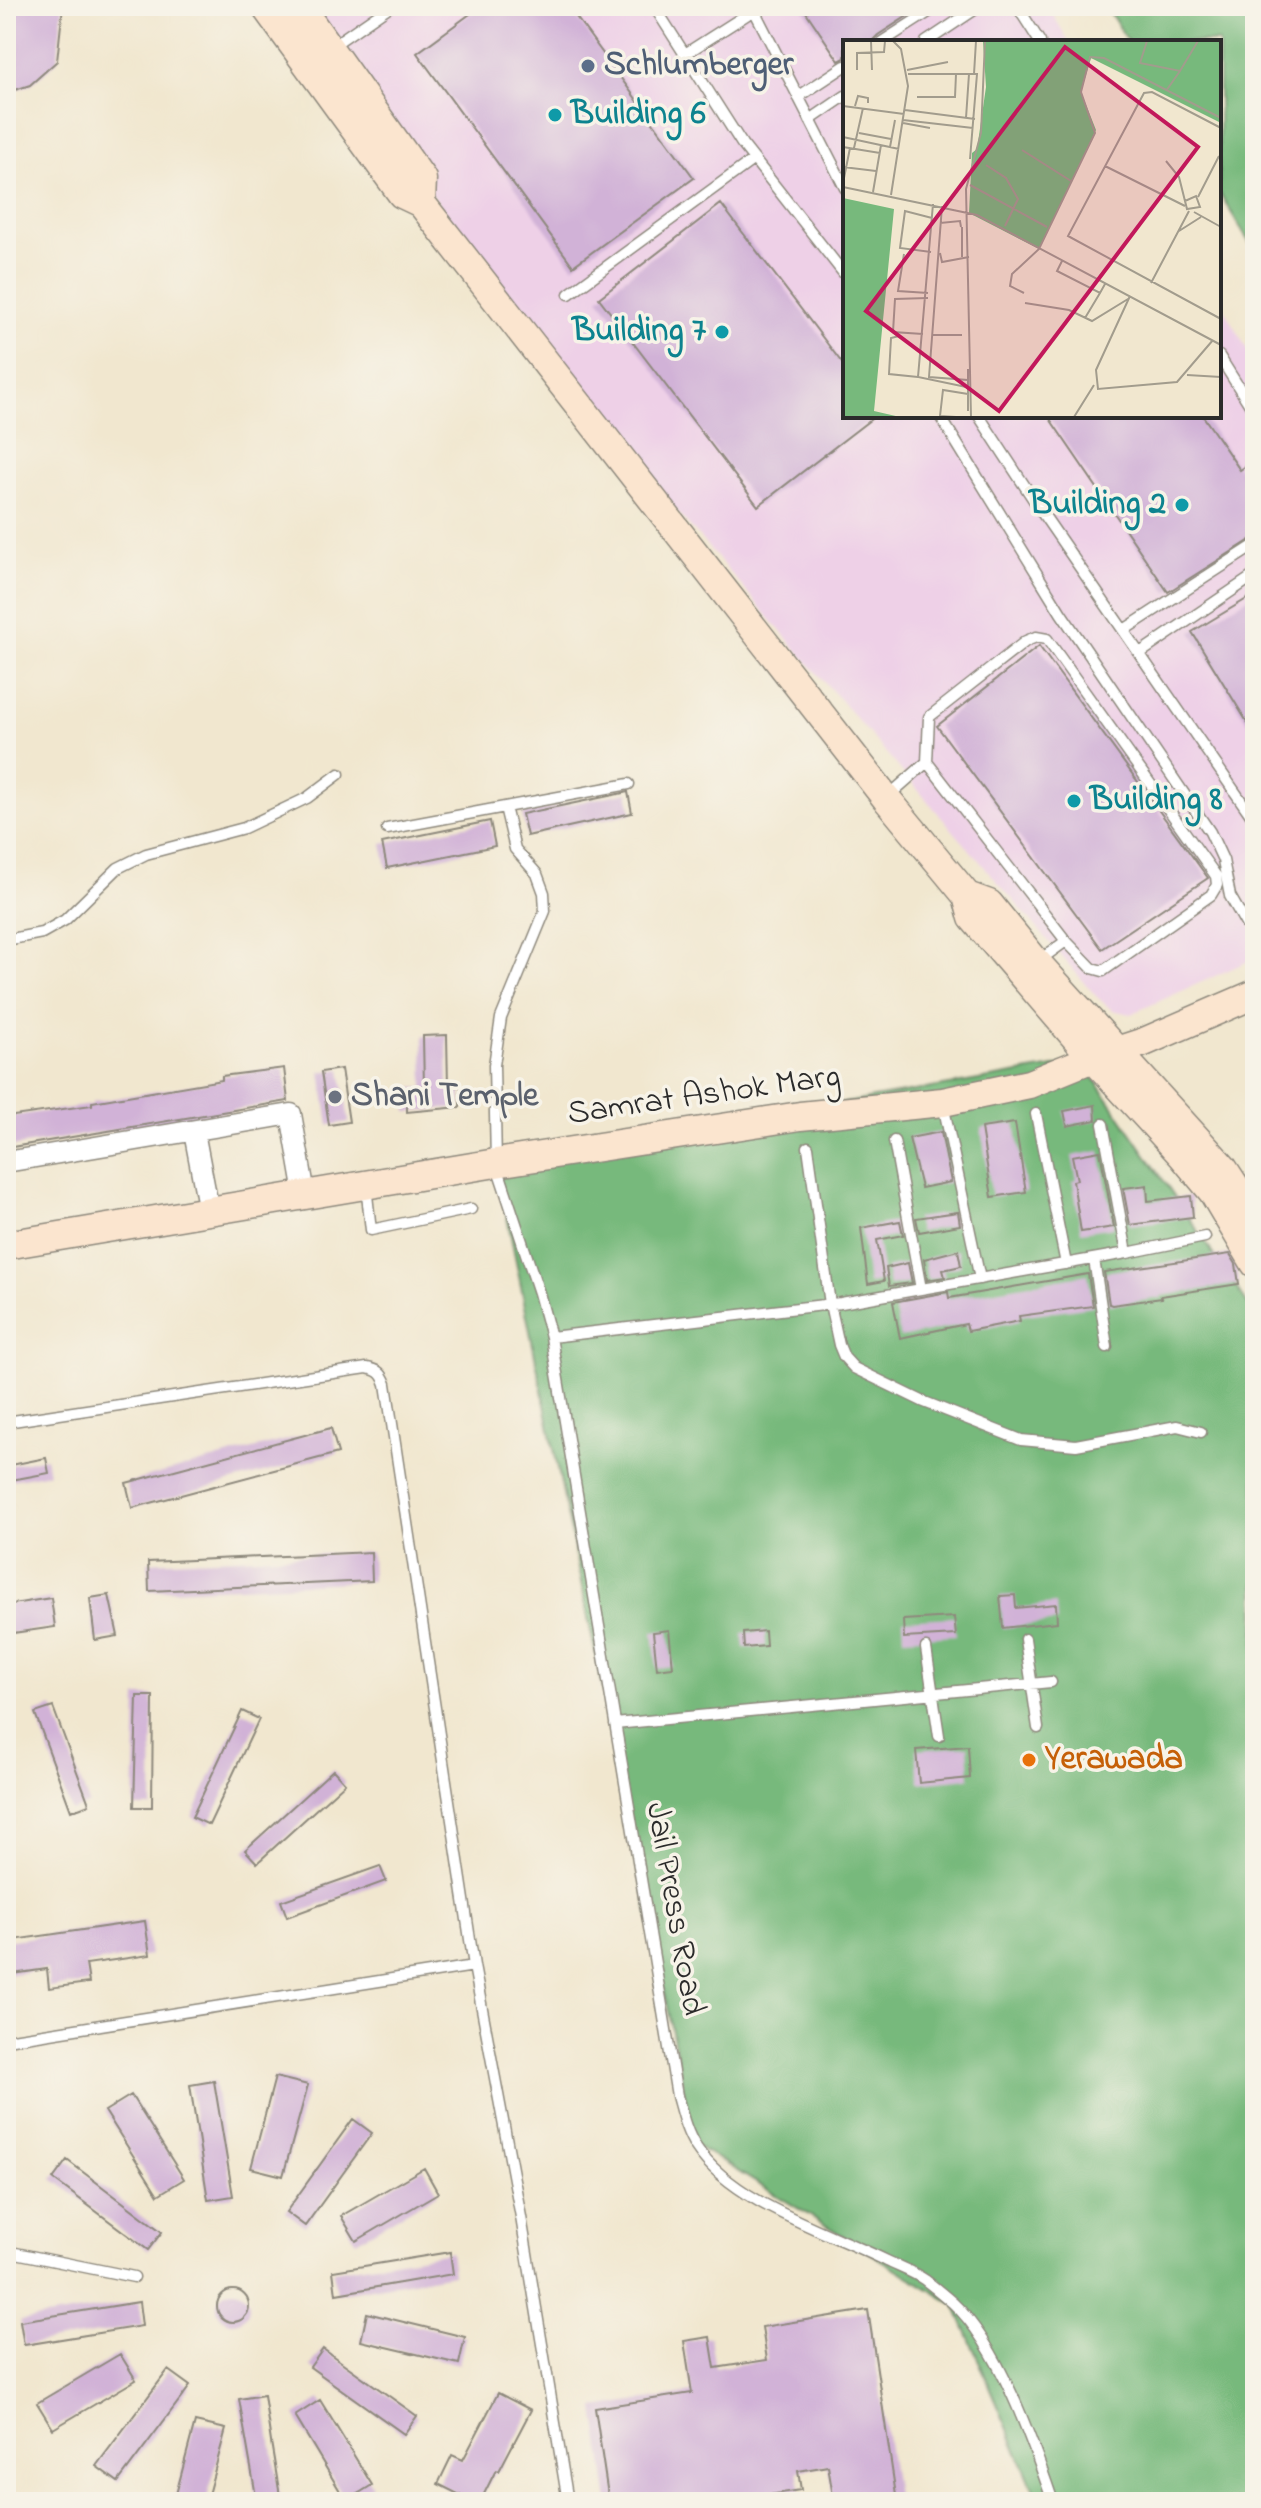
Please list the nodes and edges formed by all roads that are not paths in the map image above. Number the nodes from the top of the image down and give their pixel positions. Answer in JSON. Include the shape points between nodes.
{"nodes":[{"id":1,"x":390,"y":6,"type":"edge"},
{"id":2,"x":654,"y":6,"type":"edge"},
{"id":3,"x":938,"y":6,"type":"edge"},
{"id":4,"x":980,"y":6,"type":"edge"},
{"id":5,"x":1017,"y":6,"type":"edge"},
{"id":6,"x":753,"y":8,"type":"edge"},
{"id":7,"x":279,"y":10,"type":"edge"},
{"id":8,"x":885,"y":40,"type":"edge"},
{"id":9,"x":929,"y":40,"type":"edge"},
{"id":10,"x":1039,"y":40,"type":"edge"},
{"id":11,"x":329,"y":48,"type":"junction"},
{"id":12,"x":685,"y":54,"type":"junction"},
{"id":13,"x":843,"y":67,"type":"edge"},
{"id":14,"x":344,"y":91,"type":"junction"},
{"id":15,"x":798,"y":97,"type":"junction"},
{"id":16,"x":843,"y":97,"type":"edge"},
{"id":17,"x":810,"y":120,"type":"junction"},
{"id":18,"x":754,"y":159,"type":"junction"},
{"id":19,"x":843,"y":184,"type":"edge"},
{"id":20,"x":843,"y":272,"type":"edge"},
{"id":21,"x":569,"y":294,"type":"dead end"},
{"id":22,"x":1221,"y":359,"type":"edge"},
{"id":23,"x":1255,"y":413,"type":"edge"},
{"id":24,"x":941,"y":418,"type":"edge"},
{"id":25,"x":980,"y":418,"type":"edge"},
{"id":26,"x":1255,"y":545,"type":"edge"},
{"id":27,"x":1255,"y":575,"type":"edge"},
{"id":28,"x":1124,"y":630,"type":"junction"},
{"id":29,"x":1140,"y":653,"type":"junction"},
{"id":30,"x":927,"y":762,"type":"junction"},
{"id":31,"x":339,"y":774,"type":"dead end"},
{"id":32,"x":629,"y":784,"type":"dead end"},
{"id":33,"x":886,"y":798,"type":"junction"},
{"id":34,"x":505,"y":807,"type":"junction"},
{"id":35,"x":1255,"y":821,"type":"edge"},
{"id":36,"x":387,"y":829,"type":"dead end"},
{"id":37,"x":967,"y":896,"type":"junction"},
{"id":38,"x":6,"y":940,"type":"edge"},
{"id":39,"x":1255,"y":940,"type":"edge"},
{"id":40,"x":1066,"y":941,"type":"junction"},
{"id":41,"x":1036,"y":962,"type":"junction"},
{"id":42,"x":1255,"y":994,"type":"edge"},
{"id":43,"x":1105,"y":1056,"type":"junction"},
{"id":44,"x":943,"y":1102,"type":"junction"},
{"id":45,"x":1036,"y":1114,"type":"dead end"},
{"id":46,"x":1103,"y":1124,"type":"dead end"},
{"id":47,"x":194,"y":1132,"type":"junction"},
{"id":48,"x":894,"y":1141,"type":"dead end"},
{"id":49,"x":808,"y":1147,"type":"dead end"},
{"id":50,"x":6,"y":1162,"type":"edge"},
{"id":51,"x":496,"y":1163,"type":"junction"},
{"id":52,"x":366,"y":1184,"type":"junction"},
{"id":53,"x":305,"y":1194,"type":"junction"},
{"id":54,"x":471,"y":1209,"type":"dead end"},
{"id":55,"x":209,"y":1211,"type":"junction"},
{"id":56,"x":1255,"y":1217,"type":"edge"},
{"id":57,"x":1205,"y":1237,"type":"dead end"},
{"id":58,"x":6,"y":1245,"type":"edge"},
{"id":59,"x":1127,"y":1253,"type":"junction"},
{"id":60,"x":1094,"y":1259,"type":"junction"},
{"id":61,"x":1255,"y":1263,"type":"edge"},
{"id":62,"x":1066,"y":1264,"type":"junction"},
{"id":63,"x":980,"y":1279,"type":"junction"},
{"id":64,"x":921,"y":1289,"type":"junction"},
{"id":65,"x":830,"y":1304,"type":"junction"},
{"id":66,"x":551,"y":1337,"type":"junction"},
{"id":67,"x":1107,"y":1347,"type":"dead end"},
{"id":68,"x":6,"y":1422,"type":"edge"},
{"id":69,"x":1201,"y":1432,"type":"dead end"},
{"id":70,"x":1025,"y":1639,"type":"dead end"},
{"id":71,"x":926,"y":1648,"type":"dead end"},
{"id":72,"x":1051,"y":1682,"type":"dead end"},
{"id":73,"x":1032,"y":1685,"type":"junction"},
{"id":74,"x":933,"y":1694,"type":"junction"},
{"id":75,"x":615,"y":1724,"type":"junction"},
{"id":76,"x":1038,"y":1728,"type":"dead end"},
{"id":77,"x":939,"y":1736,"type":"dead end"},
{"id":78,"x":474,"y":1966,"type":"junction"},
{"id":79,"x":6,"y":2040,"type":"edge"},
{"id":80,"x":6,"y":2251,"type":"edge"},
{"id":81,"x":134,"y":2277,"type":"dead end"},
{"id":82,"x":568,"y":2502,"type":"edge"},
{"id":83,"x":1053,"y":2502,"type":"edge"}],
"edges":[{"from":1,"to":11,"type":"lane"},
{"from":2,"to":12,"type":"lane"},
{"from":3,"to":8,"type":"lane"},
{"from":4,"to":9,"type":"lane"},
{"from":5,"to":10,"type":"lane"},
{"from":6,"to":12,"type":"lane"},
{"from":6,"to":15,"type":"lane"},
{"from":7,"to":11,"type":"street"},
{"from":7,"to":14,"type":"street"},
{"from":11,"to":14,"type":"street"},
{"from":12,"to":18,"type":"lane"},
{"from":13,"to":15,"type":"lane"},
{"from":14,"to":33,"type":"street","via":[[402,194],[421,203]]},
{"from":15,"to":17,"type":"lane"},
{"from":16,"to":17,"type":"lane"},
{"from":17,"to":19,"type":"lane"},
{"from":18,"to":20,"type":"lane"},
{"from":18,"to":21,"type":"lane"},
{"from":22,"to":23,"type":"lane"},
{"from":24,"to":39,"type":"lane","via":[[1061,613],[1210,832],[1223,860],[1230,896]]},
{"from":25,"to":28,"type":"lane"},
{"from":26,"to":28,"type":"lane"},
{"from":27,"to":29,"type":"lane"},
{"from":28,"to":29,"type":"lane"},
{"from":29,"to":35,"type":"lane"},
{"from":30,"to":33,"type":"lane"},
{"from":30,"to":40,"type":"lane"},
{"from":30,"to":40,"type":"lane","via":[[929,717],[1026,641],[1047,639],[1216,876],[1217,885],[1211,895],[1103,971],[1092,968]]},
{"from":31,"to":38,"type":"lane","via":[[307,798],[244,828],[146,854],[118,868],[65,920],[42,933]]},
{"from":32,"to":34,"type":"lane"},
{"from":33,"to":37,"type":"street"},
{"from":34,"to":36,"type":"lane"},
{"from":34,"to":51,"type":"lane","name":"Jail Press Road","via":[[515,849],[537,874],[545,911],[501,1018],[494,1065]]},
{"from":37,"to":41,"type":"street","via":[[989,904]]},
{"from":37,"to":43,"type":"street","via":[[973,918]]},
{"from":40,"to":41,"type":"lane"},
{"from":41,"to":43,"type":"street"},
{"from":42,"to":43,"type":"street","name":"Samrat Ashok Marg"},
{"from":43,"to":44,"type":"street","name":"Samrat Ashok Marg","via":[[1029,1084]]},
{"from":43,"to":56,"type":"street","via":[[1223,1168]]},
{"from":43,"to":61,"type":"street","via":[[1213,1192]]},
{"from":44,"to":51,"type":"street","name":"Samrat Ashok Marg","via":[[800,1116]]},
{"from":44,"to":63,"type":"lane"},
{"from":45,"to":62,"type":"lane"},
{"from":46,"to":59,"type":"lane"},
{"from":47,"to":50,"type":"street"},
{"from":47,"to":53,"type":"street","via":[[291,1114]]},
{"from":47,"to":55,"type":"street"},
{"from":48,"to":64,"type":"lane"},
{"from":49,"to":65,"type":"lane"},
{"from":51,"to":52,"type":"street","name":"Samrat Ashok Marg"},
{"from":51,"to":66,"type":"lane","name":"Jail Press Road"},
{"from":52,"to":53,"type":"street","name":"Samrat Ashok Marg"},
{"from":52,"to":54,"type":"lane","via":[[371,1230]]},
{"from":53,"to":55,"type":"street","name":"Samrat Ashok Marg"},
{"from":55,"to":58,"type":"street","name":"Samrat Ashok Marg"},
{"from":57,"to":59,"type":"lane"},
{"from":59,"to":60,"type":"lane"},
{"from":60,"to":62,"type":"lane"},
{"from":60,"to":67,"type":"lane"},
{"from":62,"to":63,"type":"lane"},
{"from":63,"to":64,"type":"lane"},
{"from":64,"to":65,"type":"lane"},
{"from":65,"to":66,"type":"lane"},
{"from":65,"to":69,"type":"lane","via":[[839,1345],[854,1368],[1021,1440],[1076,1445],[1177,1426]]},
{"from":66,"to":75,"type":"lane","name":"Jail Press Road"},
{"from":68,"to":78,"type":"lane","via":[[367,1368],[383,1375]]},
{"from":70,"to":73,"type":"lane"},
{"from":71,"to":74,"type":"lane"},
{"from":72,"to":73,"type":"lane"},
{"from":73,"to":74,"type":"lane"},
{"from":73,"to":76,"type":"lane"},
{"from":74,"to":75,"type":"lane"},
{"from":74,"to":77,"type":"lane"},
{"from":75,"to":83,"type":"lane","name":"Jail Press Road","via":[[677,2096],[695,2145],[708,2163],[756,2199],[923,2278],[956,2306],[1002,2375]]},
{"from":78,"to":79,"type":"lane"},
{"from":78,"to":82,"type":"lane"},
{"from":80,"to":81,"type":"lane"}]}
